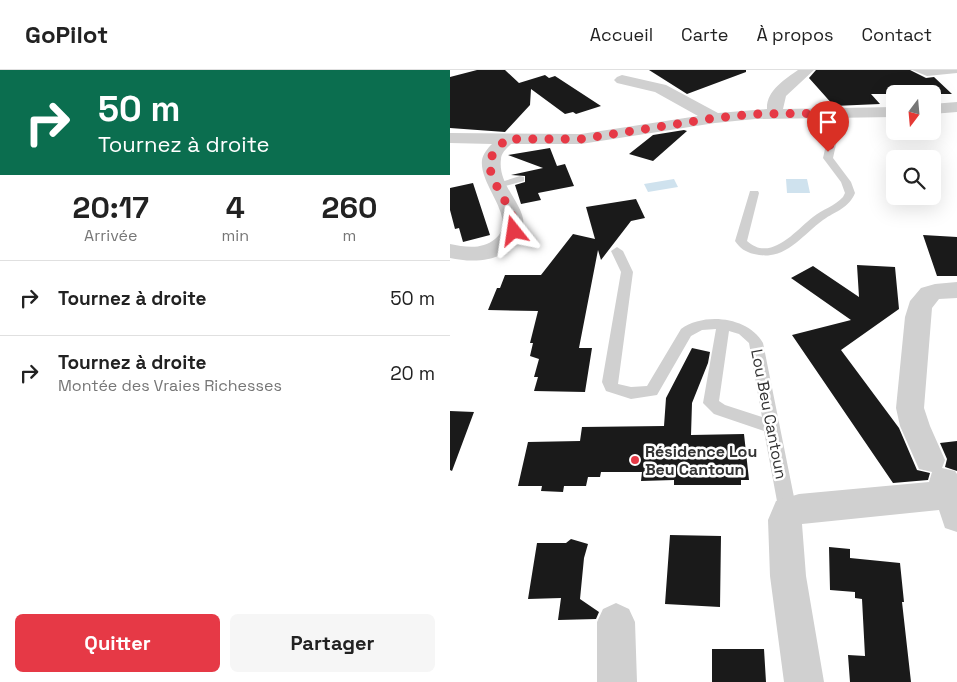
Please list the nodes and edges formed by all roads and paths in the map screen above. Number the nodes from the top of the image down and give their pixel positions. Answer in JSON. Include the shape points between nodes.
{"nodes":[{"id":1,"x":806,"y":70,"type":"edge"},
{"id":2,"x":916,"y":70,"type":"edge"},
{"id":3,"x":957,"y":71,"type":"edge"},
{"id":4,"x":622,"y":80,"type":"dead end"},
{"id":5,"x":957,"y":107,"type":"edge"},
{"id":6,"x":941,"y":108,"type":"edge"},
{"id":7,"x":886,"y":112,"type":"edge"},
{"id":8,"x":776,"y":113,"type":"junction"},
{"id":9,"x":838,"y":113,"type":"junction"},
{"id":10,"x":715,"y":118,"type":"junction"},
{"id":11,"x":450,"y":138,"type":"edge"},
{"id":12,"x":506,"y":139,"type":"junction"},
{"id":13,"x":520,"y":179,"type":"dead end"},
{"id":14,"x":497,"y":185,"type":"junction"},
{"id":15,"x":754,"y":193,"type":"dead end"},
{"id":16,"x":450,"y":251,"type":"edge"},
{"id":17,"x":617,"y":251,"type":"dead end"},
{"id":18,"x":957,"y":290,"type":"edge"},
{"id":19,"x":723,"y":326,"type":"junction"},
{"id":20,"x":770,"y":426,"type":"junction"},
{"id":21,"x":948,"y":490,"type":"edge"},
{"id":22,"x":788,"y":512,"type":"junction"},
{"id":23,"x":616,"y":622,"type":"dead end"},
{"id":24,"x":617,"y":682,"type":"edge"},
{"id":25,"x":804,"y":682,"type":"edge"}],
"edges":[{"from":1,"to":8,"type":"street","via":[[776,98]]},
{"from":2,"to":3,"type":"lane","via":[[927,74]]},
{"from":4,"to":10,"type":"street","via":[[660,88]]},
{"from":5,"to":6,"type":"street"},
{"from":7,"to":9,"type":"street"},
{"from":8,"to":9,"type":"street"},
{"from":8,"to":10,"type":"street"},
{"from":9,"to":15,"type":"lane","via":[[828,158],[849,187],[850,196],[846,201],[820,216],[784,248],[765,252],[748,248],[742,242]]},
{"from":10,"to":12,"type":"street","via":[[581,139]]},
{"from":11,"to":12,"type":"street"},
{"from":12,"to":14,"type":"street","via":[[491,158]]},
{"from":13,"to":14,"type":"lane"},
{"from":14,"to":16,"type":"street","via":[[515,222],[508,241],[484,252]]},
{"from":17,"to":19,"type":"lane","name":"Lou Beu Cantoun","via":[[627,272],[610,382],[613,389],[636,393],[652,391],[688,331],[708,324]]},
{"from":18,"to":21,"type":"street","via":[[933,292],[925,295],[921,302],[910,408],[915,426]]},
{"from":19,"to":20,"type":"lane","name":"Lou Beu Cantoun","via":[[746,331],[754,339]]},
{"from":19,"to":20,"type":"lane","via":[[710,403],[720,410]]},
{"from":20,"to":22,"type":"lane","name":"Lou Beu Cantoun"},
{"from":21,"to":22,"type":"street"},
{"from":22,"to":25,"type":"street","via":[[785,520],[788,576]]},
{"from":23,"to":24,"type":"street"}]}
